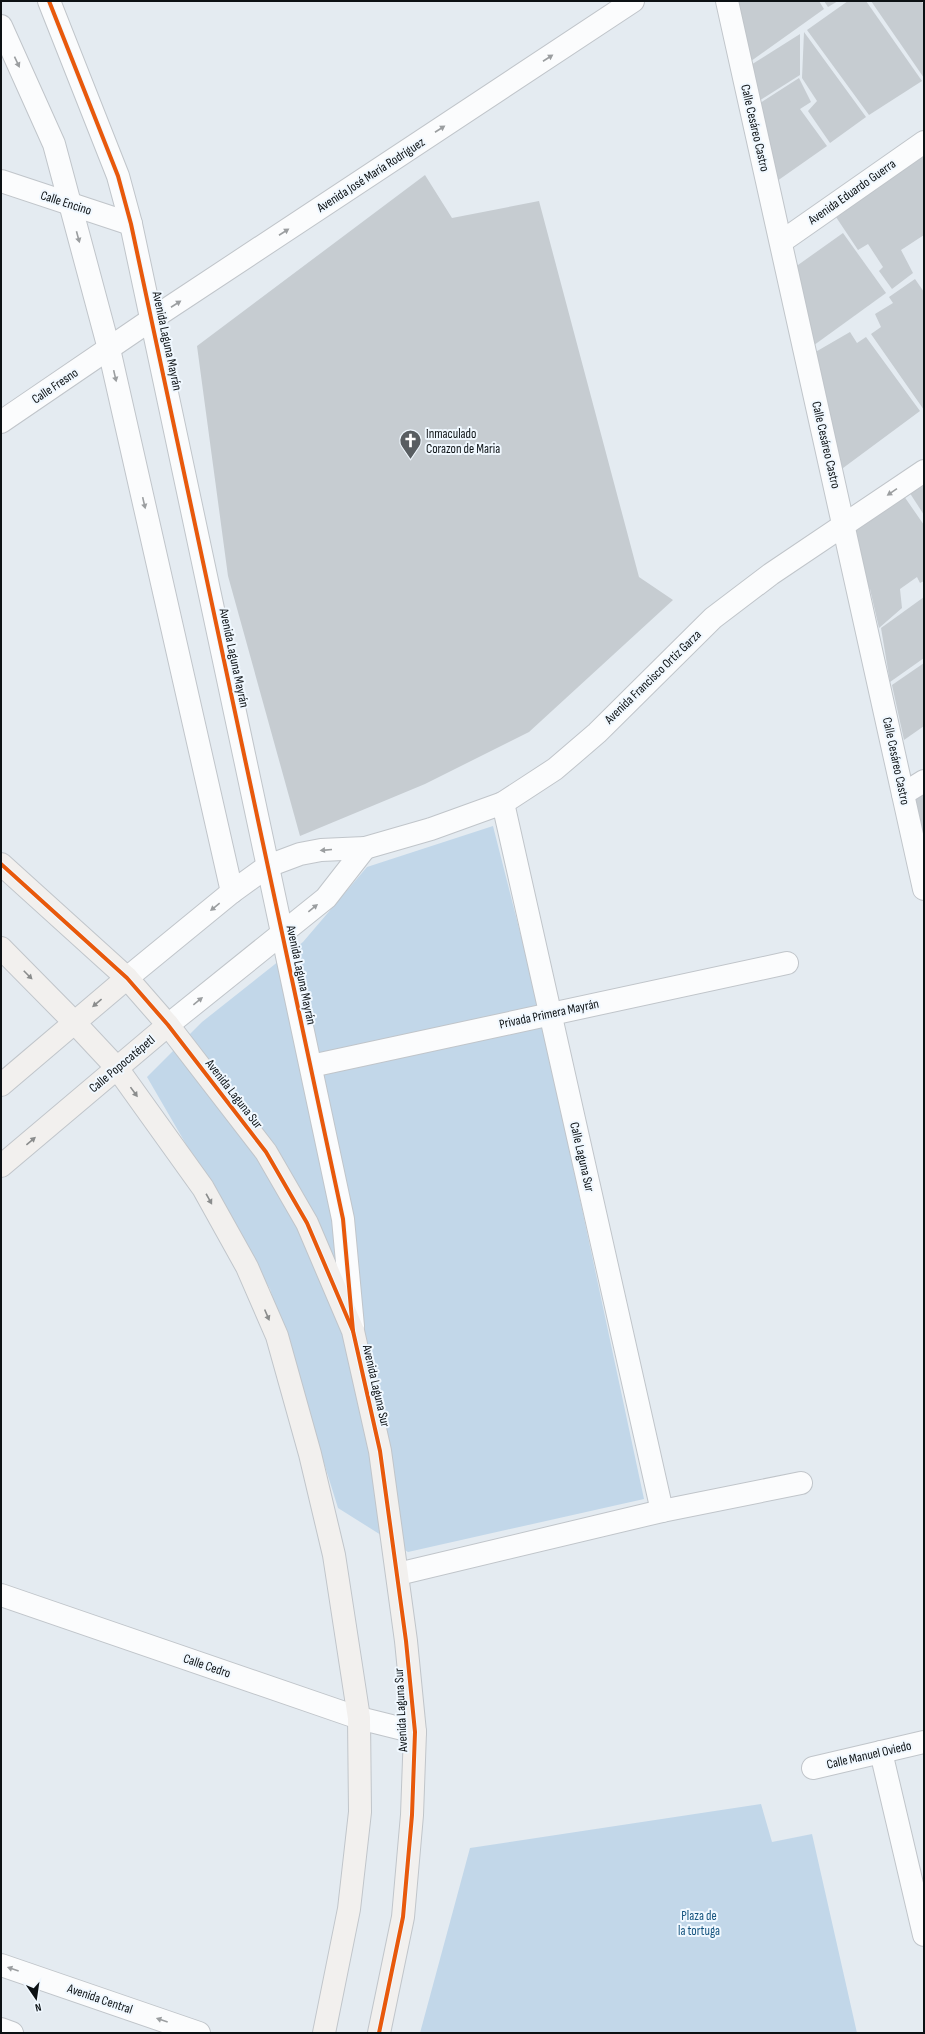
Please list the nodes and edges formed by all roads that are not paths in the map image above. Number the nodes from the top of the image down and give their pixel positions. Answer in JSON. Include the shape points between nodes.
{"nodes":[{"id":1,"x":49,"y":1,"type":"edge"},
{"id":2,"x":634,"y":1,"type":"edge"},
{"id":3,"x":727,"y":1,"type":"edge"},
{"id":4,"x":1,"y":26,"type":"edge"},
{"id":5,"x":924,"y":142,"type":"edge"},
{"id":6,"x":1,"y":181,"type":"edge"},
{"id":7,"x":69,"y":203,"type":"junction"},
{"id":8,"x":131,"y":224,"type":"junction"},
{"id":9,"x":781,"y":242,"type":"junction"},
{"id":10,"x":152,"y":319,"type":"junction"},
{"id":11,"x":109,"y":349,"type":"junction"},
{"id":12,"x":1,"y":422,"type":"edge"},
{"id":13,"x":924,"y":470,"type":"edge"},
{"id":14,"x":844,"y":525,"type":"junction"},
{"id":15,"x":924,"y":781,"type":"edge"},
{"id":16,"x":903,"y":794,"type":"junction"},
{"id":17,"x":503,"y":802,"type":"junction"},
{"id":18,"x":365,"y":848,"type":"junction"},
{"id":19,"x":1,"y":864,"type":"edge"},
{"id":20,"x":268,"y":866,"type":"junction"},
{"id":21,"x":924,"y":888,"type":"edge"},
{"id":22,"x":232,"y":892,"type":"junction"},
{"id":23,"x":282,"y":933,"type":"junction"},
{"id":24,"x":1,"y":948,"type":"edge"},
{"id":25,"x":787,"y":963,"type":"dead end"},
{"id":26,"x":127,"y":978,"type":"junction"},
{"id":27,"x":550,"y":1014,"type":"junction"},
{"id":28,"x":74,"y":1022,"type":"junction"},
{"id":29,"x":168,"y":1025,"type":"junction"},
{"id":30,"x":311,"y":1066,"type":"junction"},
{"id":31,"x":116,"y":1068,"type":"junction"},
{"id":32,"x":1,"y":1085,"type":"edge"},
{"id":33,"x":1,"y":1166,"type":"edge"},
{"id":34,"x":354,"y":1331,"type":"junction"},
{"id":35,"x":801,"y":1483,"type":"dead end"},
{"id":36,"x":662,"y":1511,"type":"junction"},
{"id":37,"x":398,"y":1574,"type":"junction"},
{"id":38,"x":1,"y":1595,"type":"edge"},
{"id":39,"x":359,"y":1718,"type":"junction"},
{"id":40,"x":415,"y":1732,"type":"junction"},
{"id":41,"x":924,"y":1742,"type":"edge"},
{"id":42,"x":881,"y":1752,"type":"junction"},
{"id":43,"x":813,"y":1768,"type":"dead end"},
{"id":44,"x":924,"y":1935,"type":"edge"},
{"id":45,"x":1,"y":1965,"type":"edge"},
{"id":46,"x":1,"y":2029,"type":"edge"},
{"id":47,"x":12,"y":2033,"type":"edge"},
{"id":48,"x":199,"y":2033,"type":"edge"},
{"id":49,"x":324,"y":2033,"type":"edge"},
{"id":50,"x":379,"y":2033,"type":"edge"}],
"edges":[{"from":1,"to":8,"type":"street","name":"Avenida Laguna Mayrán","via":[[118,176]]},
{"from":10,"to":2,"type":"street","name":"Avenida José María Rodríguez","one_way":true},
{"from":3,"to":9,"type":"street","name":"Calle Cesáreo Castro"},
{"from":4,"to":7,"type":"street","one_way":true,"via":[[54,144]]},
{"from":5,"to":9,"type":"street","name":"Avenida Eduardo Guerra"},
{"from":6,"to":7,"type":"street","name":"Calle Encino"},
{"from":7,"to":8,"type":"street","name":"Calle Encino"},
{"from":7,"to":11,"type":"street","one_way":true},
{"from":8,"to":10,"type":"street","name":"Avenida Laguna Mayrán"},
{"from":9,"to":14,"type":"street","name":"Calle Cesáreo Castro"},
{"from":10,"to":11,"type":"street","name":"Avenida José María Rodríguez"},
{"from":10,"to":20,"type":"street","name":"Avenida Laguna Mayrán"},
{"from":11,"to":12,"type":"street","name":"Calle Fresno"},
{"from":11,"to":22,"type":"street","one_way":true},
{"from":13,"to":14,"type":"street","name":"Avenida Francisco Ortiz Garza","one_way":true},
{"from":14,"to":16,"type":"street","name":"Calle Cesáreo Castro"},
{"from":14,"to":17,"type":"street","name":"Avenida Francisco Ortiz Garza","via":[[771,574],[714,618],[591,738],[555,769]]},
{"from":15,"to":16,"type":"street"},
{"from":16,"to":21,"type":"street","name":"Calle Cesáreo Castro"},
{"from":17,"to":18,"type":"street","name":"Avenida Francisco Ortiz Garza","via":[[431,829]]},
{"from":17,"to":27,"type":"street","name":"Calle Laguna Sur"},
{"from":18,"to":20,"type":"street","name":"Avenida Francisco Ortiz Garza","one_way":true,"via":[[321,850],[300,854]]},
{"from":23,"to":18,"type":"street","one_way":true,"via":[[326,898]]},
{"from":19,"to":26,"type":"street","name":"Avenida Laguna Sur"},
{"from":20,"to":22,"type":"street"},
{"from":20,"to":23,"type":"street","name":"Avenida Laguna Mayrán"},
{"from":22,"to":26,"type":"street","one_way":true},
{"from":29,"to":23,"type":"street","name":"Calle Popocatépetl","one_way":true},
{"from":23,"to":30,"type":"street","name":"Avenida Laguna Mayrán"},
{"from":24,"to":28,"type":"street","one_way":true},
{"from":25,"to":27,"type":"street","name":"Privada Primera Mayrán"},
{"from":26,"to":28,"type":"street","one_way":true},
{"from":26,"to":29,"type":"street","name":"Avenida Laguna Sur"},
{"from":27,"to":30,"type":"street","name":"Privada Primera Mayrán"},
{"from":27,"to":36,"type":"street","name":"Calle Laguna Sur"},
{"from":28,"to":31,"type":"street"},
{"from":28,"to":32,"type":"street"},
{"from":29,"to":31,"type":"street","name":"Calle Popocatépetl"},
{"from":29,"to":34,"type":"street","name":"Avenida Laguna Sur","via":[[266,1152],[307,1223]]},
{"from":30,"to":34,"type":"street","name":"Avenida Laguna Mayrán","via":[[343,1219]]},
{"from":33,"to":31,"type":"street","name":"Calle Popocatépetl","one_way":true},
{"from":31,"to":39,"type":"street","one_way":true,"via":[[203,1188],[247,1267],[277,1336],[310,1454],[334,1555]]},
{"from":34,"to":37,"type":"street","name":"Avenida Laguna Sur","via":[[380,1451]]},
{"from":35,"to":36,"type":"street"},
{"from":36,"to":37,"type":"street"},
{"from":37,"to":40,"type":"street","name":"Avenida Laguna Sur"},
{"from":38,"to":39,"type":"street","name":"Calle Cedro"},
{"from":39,"to":40,"type":"street","name":"Calle Cedro"},
{"from":39,"to":49,"type":"street","via":[[360,1812],[349,1909]]},
{"from":40,"to":50,"type":"street","name":"Avenida Laguna Sur","via":[[412,1815],[403,1917]]},
{"from":41,"to":42,"type":"street","name":"Calle Manuel Oviedo"},
{"from":42,"to":43,"type":"street","name":"Calle Manuel Oviedo"},
{"from":42,"to":44,"type":"street"},
{"from":48,"to":45,"type":"street","name":"Avenida Central","one_way":true},
{"from":46,"to":47,"type":"street"}]}
